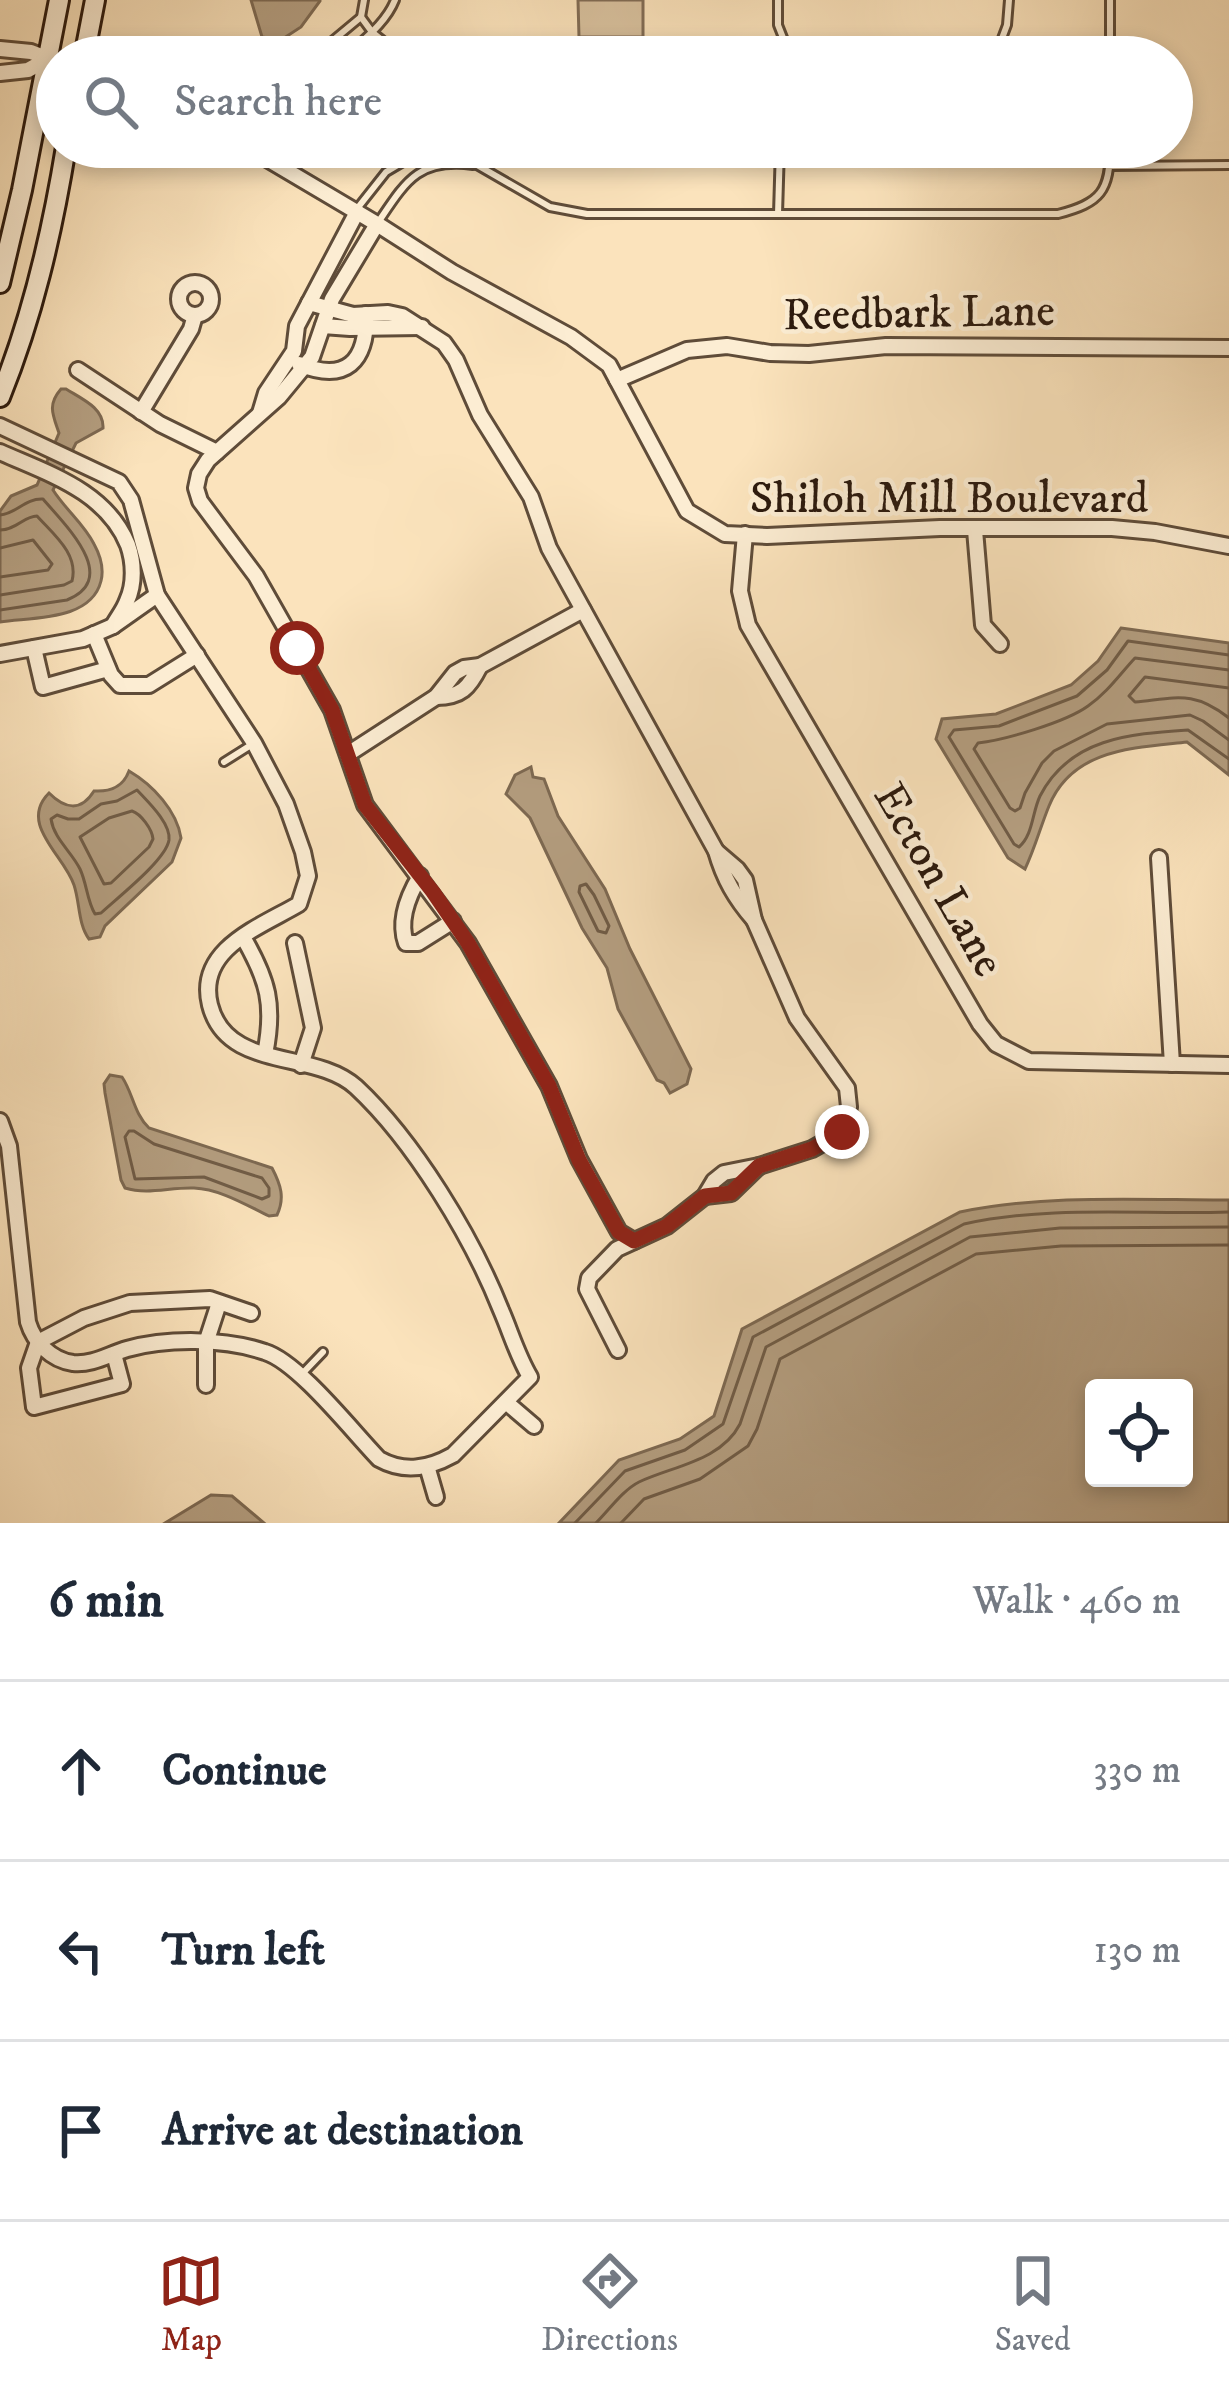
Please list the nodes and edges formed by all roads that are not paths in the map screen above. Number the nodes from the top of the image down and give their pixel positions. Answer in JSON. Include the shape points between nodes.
{"nodes":[{"id":1,"x":59,"y":0,"type":"edge"},
{"id":2,"x":95,"y":0,"type":"edge"},
{"id":3,"x":364,"y":0,"type":"edge"},
{"id":4,"x":395,"y":0,"type":"edge"},
{"id":5,"x":778,"y":0,"type":"edge"},
{"id":6,"x":1009,"y":0,"type":"edge"},
{"id":7,"x":1110,"y":0,"type":"edge"},
{"id":8,"x":361,"y":17,"type":"junction"},
{"id":9,"x":372,"y":32,"type":"junction"},
{"id":10,"x":55,"y":36,"type":"edge"},
{"id":11,"x":88,"y":36,"type":"edge"},
{"id":12,"x":338,"y":36,"type":"edge"},
{"id":13,"x":368,"y":36,"type":"edge"},
{"id":14,"x":377,"y":36,"type":"edge"},
{"id":15,"x":782,"y":36,"type":"edge"},
{"id":16,"x":1003,"y":36,"type":"edge"},
{"id":17,"x":1110,"y":36,"type":"edge"},
{"id":18,"x":0,"y":49,"type":"edge"},
{"id":19,"x":36,"y":54,"type":"edge"},
{"id":20,"x":36,"y":67,"type":"edge"},
{"id":21,"x":0,"y":73,"type":"edge"},
{"id":22,"x":36,"y":129,"type":"edge"},
{"id":23,"x":1193,"y":165,"type":"edge"},
{"id":24,"x":1229,"y":165,"type":"edge"},
{"id":25,"x":62,"y":168,"type":"edge"},
{"id":26,"x":283,"y":168,"type":"edge"},
{"id":27,"x":393,"y":168,"type":"edge"},
{"id":28,"x":424,"y":168,"type":"edge"},
{"id":29,"x":482,"y":168,"type":"edge"},
{"id":30,"x":779,"y":168,"type":"edge"},
{"id":31,"x":1110,"y":168,"type":"edge"},
{"id":32,"x":356,"y":211,"type":"junction"},
{"id":33,"x":778,"y":214,"type":"junction"},
{"id":34,"x":377,"y":224,"type":"junction"},
{"id":35,"x":0,"y":283,"type":"edge"},
{"id":36,"x":309,"y":303,"type":"junction"},
{"id":37,"x":329,"y":308,"type":"junction"},
{"id":38,"x":195,"y":315,"type":"dead end"},
{"id":39,"x":366,"y":321,"type":"junction"},
{"id":40,"x":323,"y":326,"type":"junction"},
{"id":41,"x":1229,"y":348,"type":"edge"},
{"id":42,"x":289,"y":359,"type":"junction"},
{"id":43,"x":305,"y":367,"type":"junction"},
{"id":44,"x":78,"y":370,"type":"dead end"},
{"id":45,"x":617,"y":380,"type":"junction"},
{"id":46,"x":0,"y":398,"type":"edge"},
{"id":47,"x":141,"y":412,"type":"junction"},
{"id":48,"x":260,"y":413,"type":"junction"},
{"id":49,"x":0,"y":426,"type":"edge"},
{"id":50,"x":0,"y":452,"type":"edge"},
{"id":51,"x":217,"y":452,"type":"junction"},
{"id":52,"x":976,"y":530,"type":"junction"},
{"id":53,"x":745,"y":535,"type":"junction"},
{"id":54,"x":1229,"y":546,"type":"edge"},
{"id":55,"x":157,"y":595,"type":"junction"},
{"id":56,"x":583,"y":610,"type":"junction"},
{"id":57,"x":112,"y":626,"type":"junction"},
{"id":58,"x":94,"y":634,"type":"junction"},
{"id":59,"x":1000,"y":644,"type":"dead end"},
{"id":60,"x":34,"y":648,"type":"junction"},
{"id":61,"x":0,"y":654,"type":"edge"},
{"id":62,"x":197,"y":656,"type":"junction"},
{"id":63,"x":108,"y":669,"type":"junction"},
{"id":64,"x":254,"y":743,"type":"junction"},
{"id":65,"x":348,"y":754,"type":"junction"},
{"id":66,"x":224,"y":762,"type":"dead end"},
{"id":67,"x":1159,"y":859,"type":"dead end"},
{"id":68,"x":420,"y":876,"type":"junction"},
{"id":69,"x":452,"y":921,"type":"junction"},
{"id":70,"x":243,"y":937,"type":"junction"},
{"id":71,"x":296,"y":943,"type":"dead end"},
{"id":72,"x":265,"y":1054,"type":"junction"},
{"id":73,"x":1172,"y":1064,"type":"junction"},
{"id":74,"x":301,"y":1065,"type":"junction"},
{"id":75,"x":1229,"y":1065,"type":"edge"},
{"id":76,"x":0,"y":1121,"type":"edge"},
{"id":77,"x":634,"y":1241,"type":"junction"},
{"id":78,"x":219,"y":1303,"type":"junction"},
{"id":79,"x":250,"y":1313,"type":"dead end"},
{"id":80,"x":38,"y":1342,"type":"junction"},
{"id":81,"x":206,"y":1343,"type":"junction"},
{"id":82,"x":618,"y":1350,"type":"dead end"},
{"id":83,"x":323,"y":1352,"type":"dead end"},
{"id":84,"x":114,"y":1354,"type":"junction"},
{"id":85,"x":300,"y":1376,"type":"junction"},
{"id":86,"x":206,"y":1385,"type":"dead end"},
{"id":87,"x":506,"y":1402,"type":"junction"},
{"id":88,"x":534,"y":1426,"type":"dead end"},
{"id":89,"x":427,"y":1466,"type":"junction"},
{"id":90,"x":436,"y":1497,"type":"dead end"}],
"edges":[{"from":1,"to":10,"type":"main road"},
{"from":2,"to":11,"type":"main road"},
{"from":3,"to":8,"type":"lane"},
{"from":4,"to":9,"type":"lane"},
{"from":5,"to":15,"type":"lane"},
{"from":6,"to":16,"type":"lane"},
{"from":7,"to":17,"type":"lane"},
{"from":8,"to":9,"type":"lane"},
{"from":8,"to":12,"type":"lane"},
{"from":9,"to":13,"type":"lane"},
{"from":9,"to":14,"type":"lane"},
{"from":18,"to":19,"type":"street"},
{"from":20,"to":21,"type":"street"},
{"from":22,"to":35,"type":"main road"},
{"from":23,"to":24,"type":"lane"},
{"from":25,"to":46,"type":"main road","via":[[38,286]]},
{"from":26,"to":32,"type":"street","name":"Shiloh Mill Boulevard"},
{"from":27,"to":32,"type":"lane"},
{"from":28,"to":34,"type":"lane"},
{"from":29,"to":33,"type":"lane","via":[[550,207],[587,214]]},
{"from":30,"to":33,"type":"lane"},
{"from":31,"to":33,"type":"lane","via":[[1096,199],[1058,214]]},
{"from":32,"to":34,"type":"street","name":"Shiloh Mill Boulevard"},
{"from":32,"to":36,"type":"street"},
{"from":34,"to":37,"type":"street"},
{"from":34,"to":45,"type":"street","name":"Shiloh Mill Boulevard","via":[[571,337]]},
{"from":36,"to":37,"type":"street"},
{"from":36,"to":42,"type":"street"},
{"from":37,"to":39,"type":"street"},
{"from":37,"to":40,"type":"street"},
{"from":38,"to":47,"type":"street"},
{"from":39,"to":40,"type":"street"},
{"from":39,"to":43,"type":"street","via":[[352,363],[327,373]]},
{"from":39,"to":56,"type":"street","via":[[402,316],[444,343],[532,496],[548,548]]},
{"from":40,"to":43,"type":"street"},
{"from":41,"to":45,"type":"street","name":"Reedbark Lane","via":[[886,346],[789,354],[727,346],[687,350]]},
{"from":42,"to":43,"type":"street"},
{"from":42,"to":48,"type":"street"},
{"from":43,"to":48,"type":"street"},
{"from":44,"to":47,"type":"street"},
{"from":45,"to":53,"type":"street","name":"Shiloh Mill Boulevard","via":[[687,511],[725,534]]},
{"from":47,"to":51,"type":"street"},
{"from":48,"to":51,"type":"street"},
{"from":49,"to":55,"type":"street","via":[[119,482]]},
{"from":50,"to":57,"type":"street","via":[[75,485],[120,527],[133,565],[128,600]]},
{"from":51,"to":65,"type":"street","via":[[199,474],[200,502],[256,576]]},
{"from":52,"to":53,"type":"street","name":"Shiloh Mill Boulevard"},
{"from":52,"to":54,"type":"street","name":"Shiloh Mill Boulevard","via":[[1112,528]]},
{"from":52,"to":59,"type":"street","via":[[983,625]]},
{"from":53,"to":73,"type":"street","name":"Ecton Lane","via":[[740,591],[748,625],[996,1044],[1029,1061]]},
{"from":55,"to":57,"type":"street"},
{"from":55,"to":62,"type":"street"},
{"from":56,"to":65,"type":"street","via":[[464,668],[436,697]]},
{"from":56,"to":77,"type":"street","via":[[716,850],[723,877],[754,920],[797,1018],[847,1088],[849,1107],[842,1132],[812,1149],[724,1173],[667,1226]]},
{"from":57,"to":58,"type":"street"},
{"from":58,"to":60,"type":"street"},
{"from":58,"to":63,"type":"street"},
{"from":60,"to":61,"type":"street"},
{"from":60,"to":63,"type":"street","via":[[43,687]]},
{"from":62,"to":63,"type":"street","via":[[149,685],[120,685]]},
{"from":62,"to":64,"type":"street"},
{"from":64,"to":66,"type":"lane"},
{"from":64,"to":70,"type":"street","via":[[286,804],[308,875],[298,904]]},
{"from":65,"to":68,"type":"street","via":[[365,805]]},
{"from":67,"to":73,"type":"street"},
{"from":68,"to":69,"type":"street"},
{"from":68,"to":69,"type":"street","via":[[408,896],[406,943]]},
{"from":69,"to":77,"type":"street","via":[[549,1086],[619,1232]]},
{"from":70,"to":72,"type":"street","via":[[267,987]]},
{"from":70,"to":72,"type":"street","via":[[211,970],[210,1005],[226,1036]]},
{"from":71,"to":74,"type":"street","via":[[313,1028]]},
{"from":72,"to":74,"type":"street"},
{"from":73,"to":75,"type":"street","name":"Ecton Lane"},
{"from":74,"to":87,"type":"street","via":[[355,1086],[438,1186],[530,1377]]},
{"from":76,"to":80,"type":"street","via":[[28,1322]]},
{"from":77,"to":82,"type":"street","via":[[617,1249],[587,1289]]},
{"from":78,"to":79,"type":"street"},
{"from":78,"to":80,"type":"street","via":[[130,1304]]},
{"from":78,"to":81,"type":"street"},
{"from":80,"to":84,"type":"street","via":[[70,1363]]},
{"from":80,"to":84,"type":"street","via":[[29,1368],[34,1407],[122,1384]]},
{"from":81,"to":84,"type":"street"},
{"from":81,"to":85,"type":"street","via":[[268,1352]]},
{"from":81,"to":86,"type":"street"},
{"from":83,"to":85,"type":"lane"},
{"from":85,"to":89,"type":"street","via":[[379,1459],[395,1468]]},
{"from":87,"to":88,"type":"street"},
{"from":87,"to":89,"type":"street","via":[[453,1455]]},
{"from":89,"to":90,"type":"street"}]}
